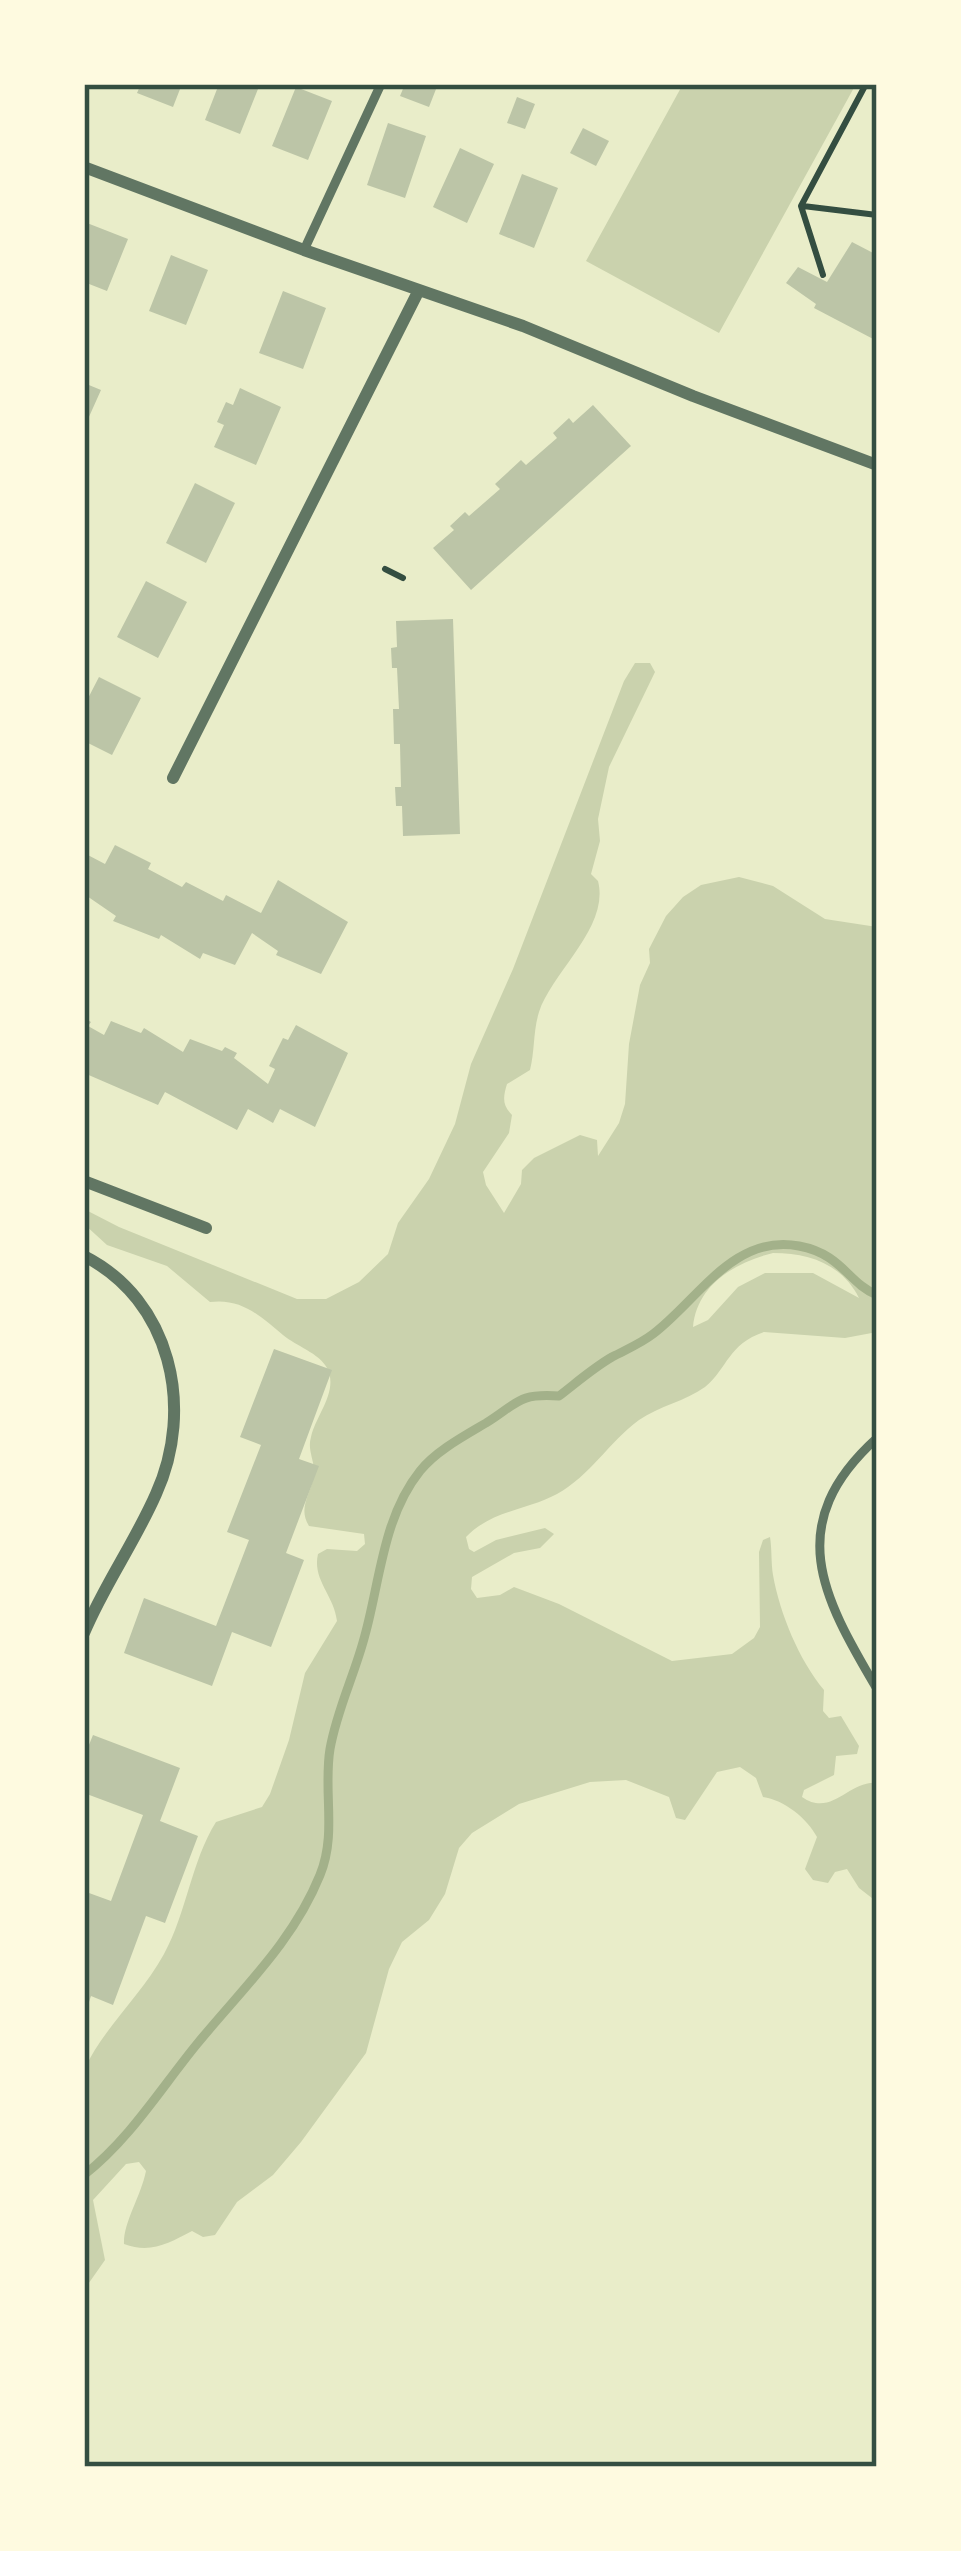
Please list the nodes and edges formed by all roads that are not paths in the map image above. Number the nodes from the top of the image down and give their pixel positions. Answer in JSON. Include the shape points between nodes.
{"nodes":[{"id":1,"x":381,"y":84,"type":"edge"},
{"id":2,"x":84,"y":167,"type":"edge"},
{"id":3,"x":304,"y":250,"type":"junction"},
{"id":4,"x":419,"y":290,"type":"junction"},
{"id":5,"x":877,"y":465,"type":"edge"},
{"id":6,"x":173,"y":778,"type":"dead end"},
{"id":7,"x":84,"y":1181,"type":"edge"},
{"id":8,"x":206,"y":1228,"type":"dead end"},
{"id":9,"x":84,"y":1256,"type":"edge"},
{"id":10,"x":877,"y":1438,"type":"edge"},
{"id":11,"x":84,"y":1633,"type":"edge"},
{"id":12,"x":877,"y":1688,"type":"edge"}],
"edges":[{"from":1,"to":3,"type":"lane"},
{"from":2,"to":3,"type":"street"},
{"from":3,"to":4,"type":"street"},
{"from":4,"to":5,"type":"street"},
{"from":4,"to":6,"type":"street"},
{"from":7,"to":8,"type":"street"},
{"from":9,"to":11,"type":"street","via":[[148,1310],[165,1347],[172,1438],[158,1491]]},
{"from":10,"to":12,"type":"lane","via":[[830,1501],[819,1559],[837,1622]]}]}
